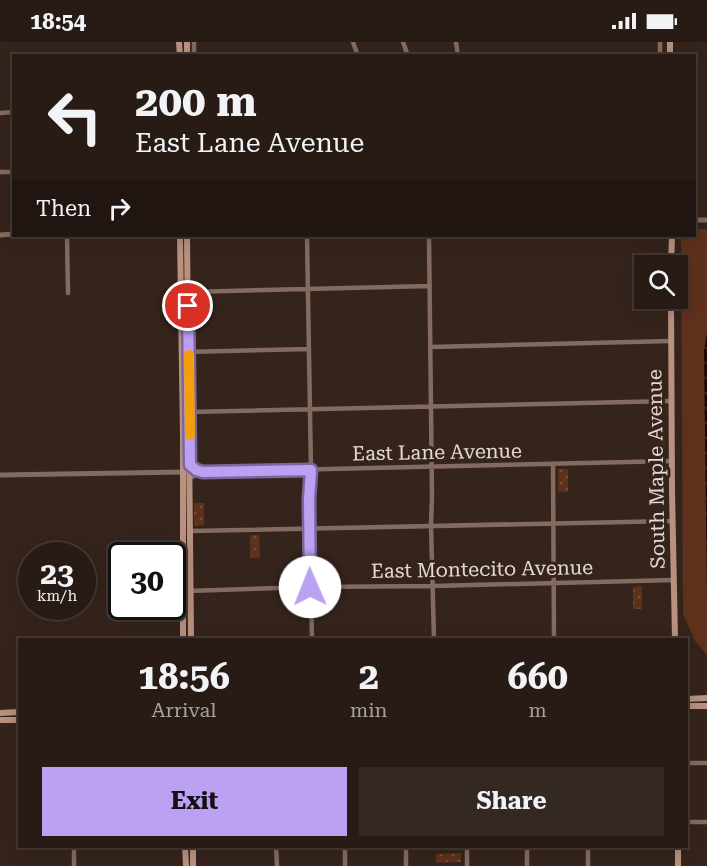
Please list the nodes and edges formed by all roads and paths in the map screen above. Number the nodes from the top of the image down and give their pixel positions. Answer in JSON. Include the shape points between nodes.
{"nodes":[{"id":1,"x":464,"y":42,"type":"edge"},
{"id":2,"x":457,"y":43,"type":"edge"},
{"id":3,"x":67,"y":237,"type":"edge"},
{"id":4,"x":180,"y":237,"type":"edge"},
{"id":5,"x":188,"y":237,"type":"edge"},
{"id":6,"x":308,"y":237,"type":"edge"},
{"id":7,"x":429,"y":237,"type":"edge"},
{"id":8,"x":672,"y":237,"type":"edge"},
{"id":9,"x":671,"y":255,"type":"edge"},
{"id":10,"x":430,"y":286,"type":"junction"},
{"id":11,"x":308,"y":289,"type":"junction"},
{"id":12,"x":188,"y":292,"type":"junction"},
{"id":13,"x":68,"y":293,"type":"dead end"},
{"id":14,"x":671,"y":309,"type":"edge"},
{"id":15,"x":671,"y":341,"type":"junction"},
{"id":16,"x":431,"y":347,"type":"junction"},
{"id":17,"x":309,"y":349,"type":"junction"},
{"id":18,"x":186,"y":352,"type":"junction"},
{"id":19,"x":182,"y":396,"type":"junction"},
{"id":20,"x":671,"y":401,"type":"junction"},
{"id":21,"x":430,"y":406,"type":"junction"},
{"id":22,"x":310,"y":409,"type":"junction"},
{"id":23,"x":190,"y":412,"type":"junction"},
{"id":24,"x":190,"y":429,"type":"junction"},
{"id":25,"x":672,"y":461,"type":"junction"},
{"id":26,"x":553,"y":464,"type":"junction"},
{"id":27,"x":432,"y":467,"type":"junction"},
{"id":28,"x":311,"y":470,"type":"junction"},
{"id":29,"x":188,"y":472,"type":"junction"},
{"id":30,"x":203,"y":472,"type":"junction"},
{"id":31,"x":0,"y":475,"type":"edge"},
{"id":32,"x":673,"y":521,"type":"junction"},
{"id":33,"x":553,"y":524,"type":"junction"},
{"id":34,"x":431,"y":525,"type":"junction"},
{"id":35,"x":310,"y":528,"type":"junction"},
{"id":36,"x":190,"y":531,"type":"junction"},
{"id":37,"x":674,"y":580,"type":"junction"},
{"id":38,"x":554,"y":582,"type":"junction"},
{"id":39,"x":433,"y":586,"type":"junction"},
{"id":40,"x":310,"y":587,"type":"junction"},
{"id":41,"x":187,"y":591,"type":"junction"},
{"id":42,"x":186,"y":598,"type":"edge"},
{"id":43,"x":183,"y":620,"type":"edge"},
{"id":44,"x":185,"y":620,"type":"edge"},
{"id":45,"x":183,"y":638,"type":"edge"},
{"id":46,"x":190,"y":638,"type":"edge"},
{"id":47,"x":190,"y":638,"type":"edge"},
{"id":48,"x":312,"y":638,"type":"edge"},
{"id":49,"x":434,"y":638,"type":"edge"},
{"id":50,"x":554,"y":638,"type":"edge"},
{"id":51,"x":675,"y":638,"type":"edge"},
{"id":52,"x":707,"y":698,"type":"edge"},
{"id":53,"x":688,"y":699,"type":"edge"},
{"id":54,"x":688,"y":706,"type":"edge"},
{"id":55,"x":707,"y":706,"type":"edge"},
{"id":56,"x":18,"y":712,"type":"edge"},
{"id":57,"x":0,"y":713,"type":"edge"},
{"id":58,"x":0,"y":720,"type":"edge"},
{"id":59,"x":18,"y":720,"type":"edge"},
{"id":60,"x":688,"y":763,"type":"edge"},
{"id":61,"x":707,"y":763,"type":"edge"},
{"id":62,"x":688,"y":822,"type":"edge"},
{"id":63,"x":707,"y":822,"type":"edge"},
{"id":64,"x":74,"y":848,"type":"edge"},
{"id":65,"x":185,"y":848,"type":"edge"},
{"id":66,"x":193,"y":848,"type":"edge"},
{"id":67,"x":276,"y":848,"type":"edge"},
{"id":68,"x":345,"y":848,"type":"edge"},
{"id":69,"x":406,"y":848,"type":"edge"},
{"id":70,"x":467,"y":848,"type":"edge"},
{"id":71,"x":527,"y":848,"type":"edge"},
{"id":72,"x":588,"y":848,"type":"edge"},
{"id":73,"x":678,"y":848,"type":"edge"},
{"id":74,"x":74,"y":866,"type":"edge"},
{"id":75,"x":186,"y":866,"type":"edge"},
{"id":76,"x":193,"y":866,"type":"edge"},
{"id":77,"x":277,"y":866,"type":"edge"},
{"id":78,"x":345,"y":866,"type":"edge"},
{"id":79,"x":406,"y":866,"type":"edge"},
{"id":80,"x":467,"y":866,"type":"edge"},
{"id":81,"x":527,"y":866,"type":"edge"},
{"id":82,"x":588,"y":866,"type":"edge"},
{"id":83,"x":678,"y":866,"type":"edge"}],
"edges":[{"from":1,"to":2,"type":"street"},
{"from":3,"to":13,"type":"street"},
{"from":4,"to":18,"type":"main road"},
{"from":5,"to":12,"type":"main road"},
{"from":6,"to":11,"type":"street"},
{"from":7,"to":10,"type":"street"},
{"from":8,"to":9,"type":"main road"},
{"from":10,"to":11,"type":"street"},
{"from":10,"to":16,"type":"street"},
{"from":11,"to":12,"type":"street"},
{"from":11,"to":17,"type":"street"},
{"from":12,"to":18,"type":"main road"},
{"from":14,"to":15,"type":"main road","name":"South Maple Avenue"},
{"from":15,"to":16,"type":"street"},
{"from":15,"to":20,"type":"main road","name":"South Maple Avenue"},
{"from":16,"to":21,"type":"street"},
{"from":17,"to":18,"type":"street"},
{"from":17,"to":22,"type":"street"},
{"from":18,"to":19,"type":"main road"},
{"from":18,"to":23,"type":"main road"},
{"from":19,"to":24,"type":"main road"},
{"from":19,"to":29,"type":"main road"},
{"from":20,"to":21,"type":"street"},
{"from":20,"to":25,"type":"main road","name":"South Maple Avenue"},
{"from":21,"to":22,"type":"street"},
{"from":21,"to":27,"type":"street"},
{"from":22,"to":23,"type":"street"},
{"from":22,"to":28,"type":"street"},
{"from":23,"to":24,"type":"main road"},
{"from":24,"to":29,"type":"main road"},
{"from":25,"to":26,"type":"street","name":"East Lane Avenue"},
{"from":25,"to":32,"type":"main road","name":"South Maple Avenue"},
{"from":26,"to":27,"type":"street","name":"East Lane Avenue"},
{"from":26,"to":33,"type":"street"},
{"from":27,"to":28,"type":"street","name":"East Lane Avenue"},
{"from":27,"to":34,"type":"street"},
{"from":28,"to":30,"type":"street","name":"East Lane Avenue"},
{"from":28,"to":35,"type":"street"},
{"from":29,"to":30,"type":"street","name":"East Lane Avenue"},
{"from":29,"to":30,"type":"street","name":"East Lane Avenue"},
{"from":29,"to":31,"type":"street","name":"East Lane Avenue"},
{"from":29,"to":36,"type":"main road"},
{"from":29,"to":41,"type":"main road"},
{"from":32,"to":33,"type":"street"},
{"from":32,"to":37,"type":"main road","name":"South Maple Avenue"},
{"from":33,"to":34,"type":"street"},
{"from":33,"to":38,"type":"street"},
{"from":34,"to":35,"type":"street"},
{"from":34,"to":39,"type":"street"},
{"from":35,"to":36,"type":"street"},
{"from":35,"to":40,"type":"street"},
{"from":36,"to":41,"type":"main road"},
{"from":37,"to":38,"type":"street","name":"East Montecito Avenue"},
{"from":37,"to":51,"type":"main road","name":"South Maple Avenue"},
{"from":38,"to":39,"type":"street","name":"East Montecito Avenue"},
{"from":38,"to":50,"type":"street"},
{"from":39,"to":40,"type":"street","name":"East Montecito Avenue"},
{"from":39,"to":49,"type":"street"},
{"from":40,"to":41,"type":"street","name":"East Montecito Avenue"},
{"from":40,"to":48,"type":"street"},
{"from":41,"to":42,"type":"main road"},
{"from":41,"to":46,"type":"main road"},
{"from":43,"to":45,"type":"main road"},
{"from":44,"to":47,"type":"main road"},
{"from":52,"to":53,"type":"main road"},
{"from":54,"to":55,"type":"main road"},
{"from":56,"to":57,"type":"main road"},
{"from":58,"to":59,"type":"main road"},
{"from":60,"to":61,"type":"street"},
{"from":62,"to":63,"type":"street"},
{"from":64,"to":74,"type":"street"},
{"from":65,"to":75,"type":"main road"},
{"from":66,"to":76,"type":"main road"},
{"from":67,"to":77,"type":"street"},
{"from":68,"to":78,"type":"street"},
{"from":69,"to":79,"type":"street"},
{"from":70,"to":80,"type":"street"},
{"from":71,"to":81,"type":"street"},
{"from":72,"to":82,"type":"street"},
{"from":73,"to":83,"type":"main road"}]}
